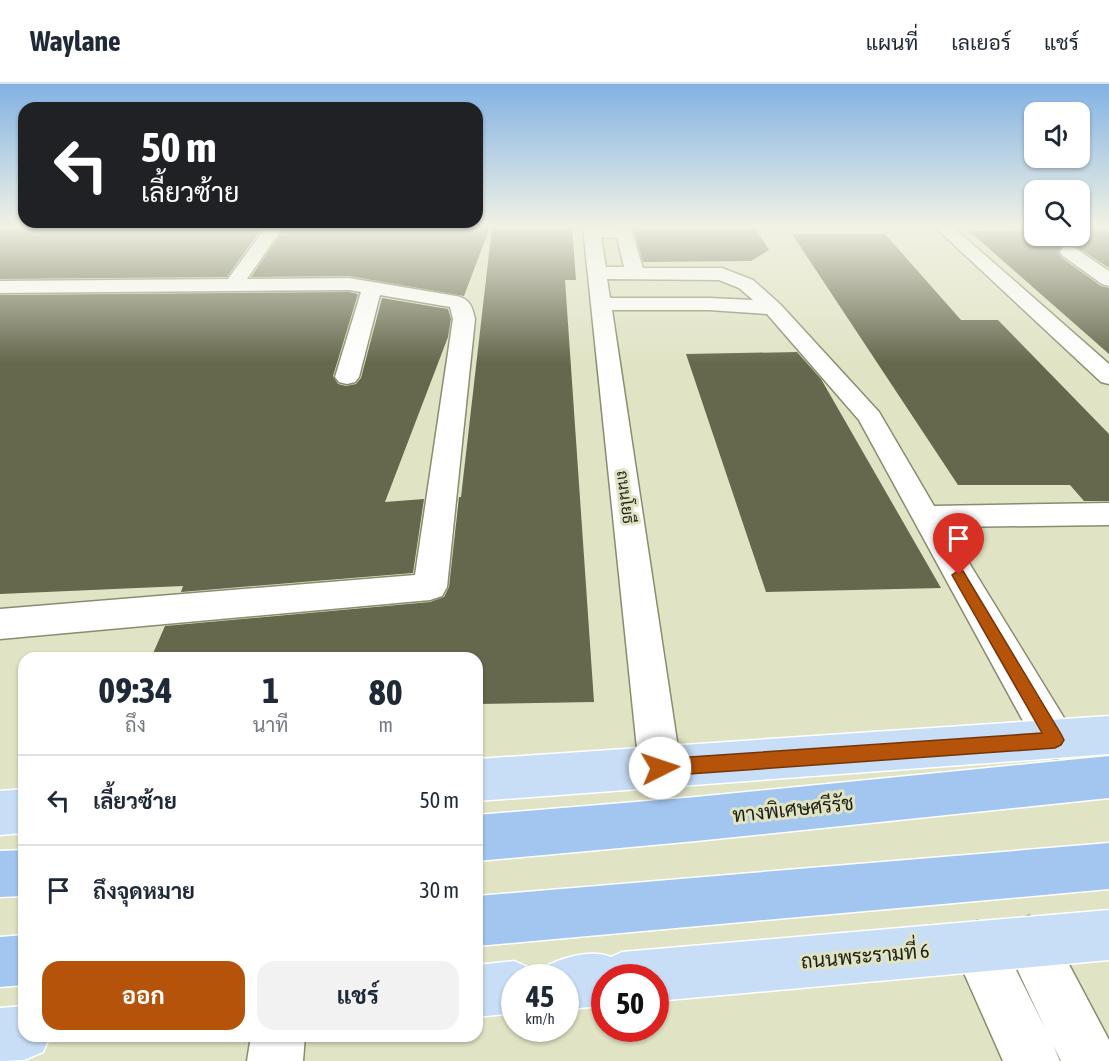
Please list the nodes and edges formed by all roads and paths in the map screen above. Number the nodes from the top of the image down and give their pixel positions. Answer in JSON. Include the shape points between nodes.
{"nodes":[{"id":1,"x":242,"y":273,"type":"edge"},
{"id":2,"x":597,"y":273,"type":"joint"},
{"id":3,"x":635,"y":273,"type":"joint"},
{"id":4,"x":993,"y":273,"type":"edge"},
{"id":5,"x":234,"y":284,"type":"junction"},
{"id":6,"x":0,"y":287,"type":"edge"},
{"id":7,"x":372,"y":288,"type":"junction"},
{"id":8,"x":601,"y":304,"type":"junction"},
{"id":9,"x":772,"y":308,"type":"junction"},
{"id":10,"x":348,"y":376,"type":"dead end"},
{"id":11,"x":1109,"y":377,"type":"edge"},
{"id":12,"x":1109,"y":514,"type":"edge"},
{"id":13,"x":925,"y":517,"type":"junction"},
{"id":14,"x":0,"y":624,"type":"edge"},
{"id":15,"x":1109,"y":735,"type":"edge"},
{"id":16,"x":1055,"y":740,"type":"junction"},
{"id":17,"x":660,"y":768,"type":"junction"},
{"id":18,"x":1109,"y":777,"type":"edge"},
{"id":19,"x":483,"y":780,"type":"edge"},
{"id":20,"x":18,"y":812,"type":"edge"},
{"id":21,"x":0,"y":813,"type":"edge"},
{"id":22,"x":483,"y":837,"type":"edge"},
{"id":23,"x":1109,"y":866,"type":"edge"},
{"id":24,"x":18,"y":873,"type":"edge"},
{"id":25,"x":0,"y":874,"type":"edge"},
{"id":26,"x":483,"y":920,"type":"edge"},
{"id":27,"x":1109,"y":935,"type":"edge"},
{"id":28,"x":1029,"y":941,"type":"junction"},
{"id":29,"x":977,"y":946,"type":"junction"},
{"id":30,"x":18,"y":960,"type":"edge"},
{"id":31,"x":0,"y":962,"type":"edge"},
{"id":32,"x":669,"y":974,"type":"edge"},
{"id":33,"x":501,"y":988,"type":"edge"},
{"id":34,"x":483,"y":990,"type":"edge"},
{"id":35,"x":18,"y":1034,"type":"edge"},
{"id":36,"x":0,"y":1035,"type":"edge"},
{"id":37,"x":277,"y":1042,"type":"edge"},
{"id":38,"x":274,"y":1061,"type":"edge"},
{"id":39,"x":1032,"y":1061,"type":"edge"},
{"id":40,"x":1090,"y":1061,"type":"edge"}],
"edges":[{"from":1,"to":5,"type":"street"},
{"from":2,"to":3,"type":"street"},
{"from":2,"to":8,"type":"street","name":"ถนนโยธี"},
{"from":3,"to":9,"type":"street","via":[[731,276]]},
{"from":4,"to":11,"type":"street"},
{"from":5,"to":6,"type":"street"},
{"from":5,"to":7,"type":"street","via":[[349,284]]},
{"from":7,"to":10,"type":"street"},
{"from":7,"to":14,"type":"street","via":[[462,306],[464,319],[430,587]]},
{"from":8,"to":9,"type":"street"},
{"from":8,"to":17,"type":"street","name":"ถนนโยธี"},
{"from":9,"to":13,"type":"street","via":[[870,417]]},
{"from":12,"to":13,"type":"street"},
{"from":13,"to":16,"type":"street"},
{"from":15,"to":16,"type":"main road"},
{"from":16,"to":17,"type":"main road"},
{"from":17,"to":19,"type":"main road"},
{"from":18,"to":22,"type":"highway","name":"ทางพิเศษศรีรัช"},
{"from":20,"to":21,"type":"main road"},
{"from":23,"to":26,"type":"highway"},
{"from":24,"to":25,"type":"highway"},
{"from":27,"to":28,"type":"main road","name":"ถนนพระรามที่ 6"},
{"from":28,"to":29,"type":"main road","name":"ถนนพระรามที่ 6"},
{"from":28,"to":40,"type":"street"},
{"from":29,"to":32,"type":"main road","name":"ถนนพระรามที่ 6"},
{"from":29,"to":39,"type":"street"},
{"from":30,"to":31,"type":"highway"},
{"from":33,"to":34,"type":"main road"},
{"from":35,"to":36,"type":"main road"},
{"from":37,"to":38,"type":"street"}]}
